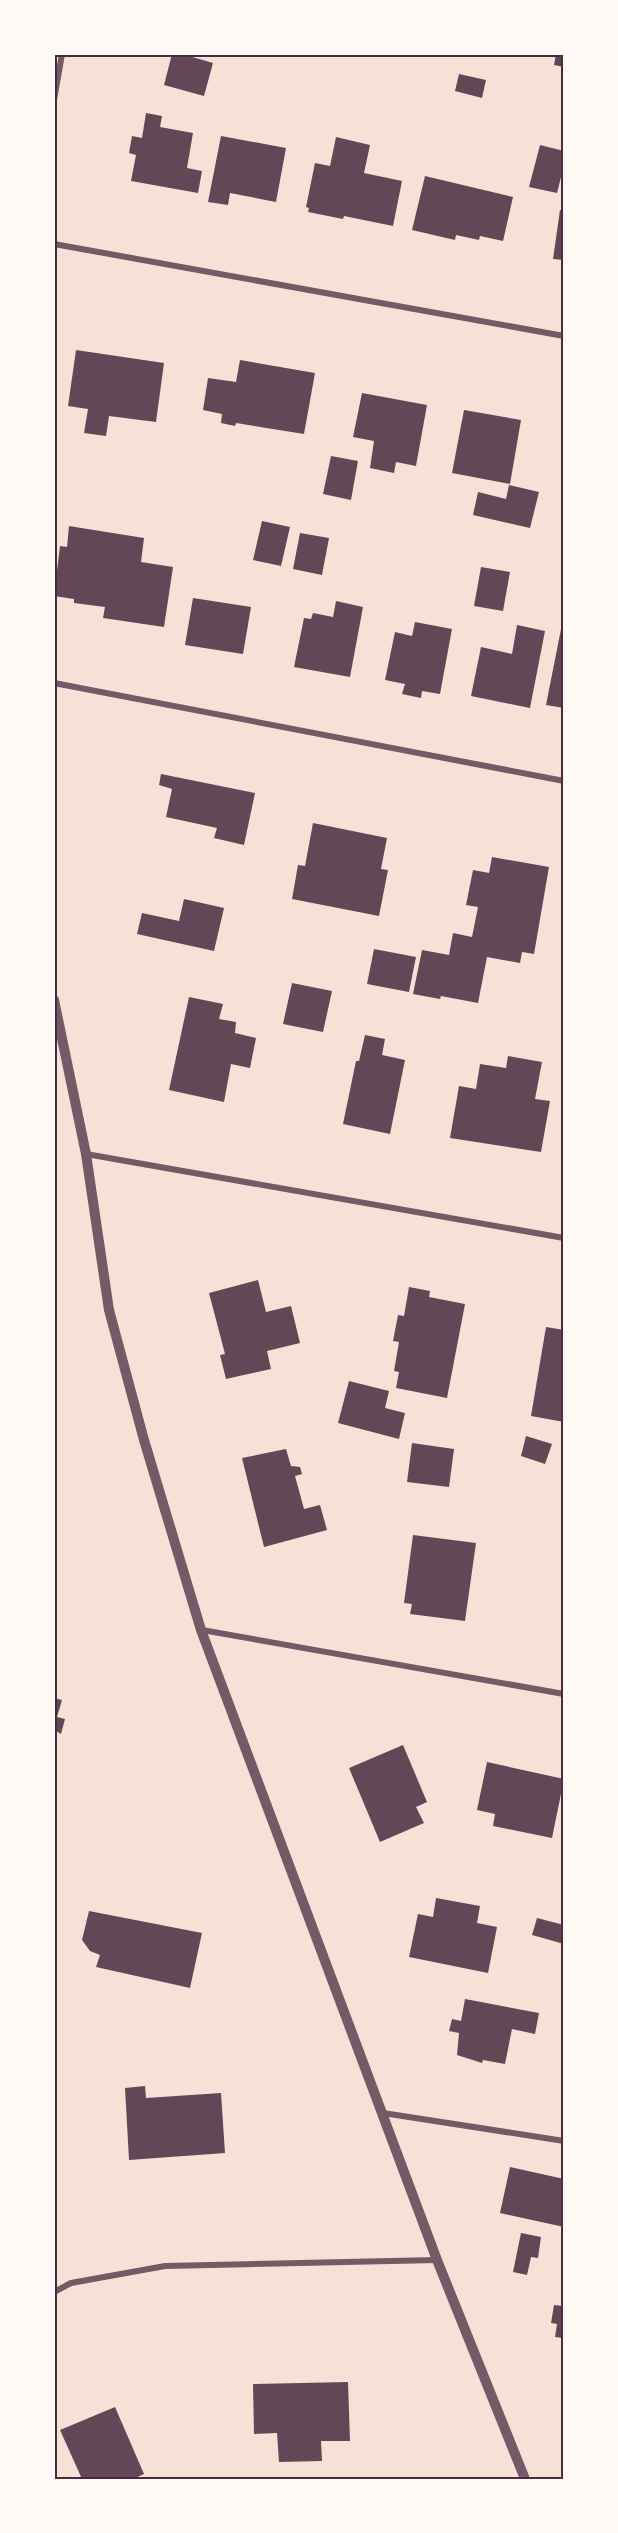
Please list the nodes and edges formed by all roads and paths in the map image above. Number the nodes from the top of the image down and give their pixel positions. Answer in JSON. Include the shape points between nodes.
{"nodes":[{"id":1,"x":62,"y":54,"type":"edge"},
{"id":2,"x":54,"y":100,"type":"edge"},
{"id":3,"x":54,"y":244,"type":"edge"},
{"id":4,"x":564,"y":336,"type":"edge"},
{"id":5,"x":54,"y":683,"type":"edge"},
{"id":6,"x":564,"y":781,"type":"edge"},
{"id":7,"x":54,"y":1000,"type":"edge"},
{"id":8,"x":86,"y":1154,"type":"junction"},
{"id":9,"x":564,"y":1238,"type":"edge"},
{"id":10,"x":201,"y":1630,"type":"junction"},
{"id":11,"x":564,"y":1695,"type":"edge"},
{"id":12,"x":382,"y":2113,"type":"junction"},
{"id":13,"x":564,"y":2140,"type":"edge"},
{"id":14,"x":437,"y":2260,"type":"junction"},
{"id":15,"x":54,"y":2292,"type":"edge"},
{"id":16,"x":525,"y":2479,"type":"edge"}],
"edges":[{"from":1,"to":2,"type":"street"},
{"from":3,"to":4,"type":"street"},
{"from":5,"to":6,"type":"street"},
{"from":7,"to":8,"type":"street"},
{"from":8,"to":9,"type":"street"},
{"from":8,"to":10,"type":"street","via":[[109,1310]]},
{"from":10,"to":11,"type":"street"},
{"from":10,"to":12,"type":"street"},
{"from":12,"to":13,"type":"street"},
{"from":12,"to":14,"type":"street"},
{"from":14,"to":15,"type":"street","via":[[165,2266],[71,2283]]},
{"from":14,"to":16,"type":"street"}]}
